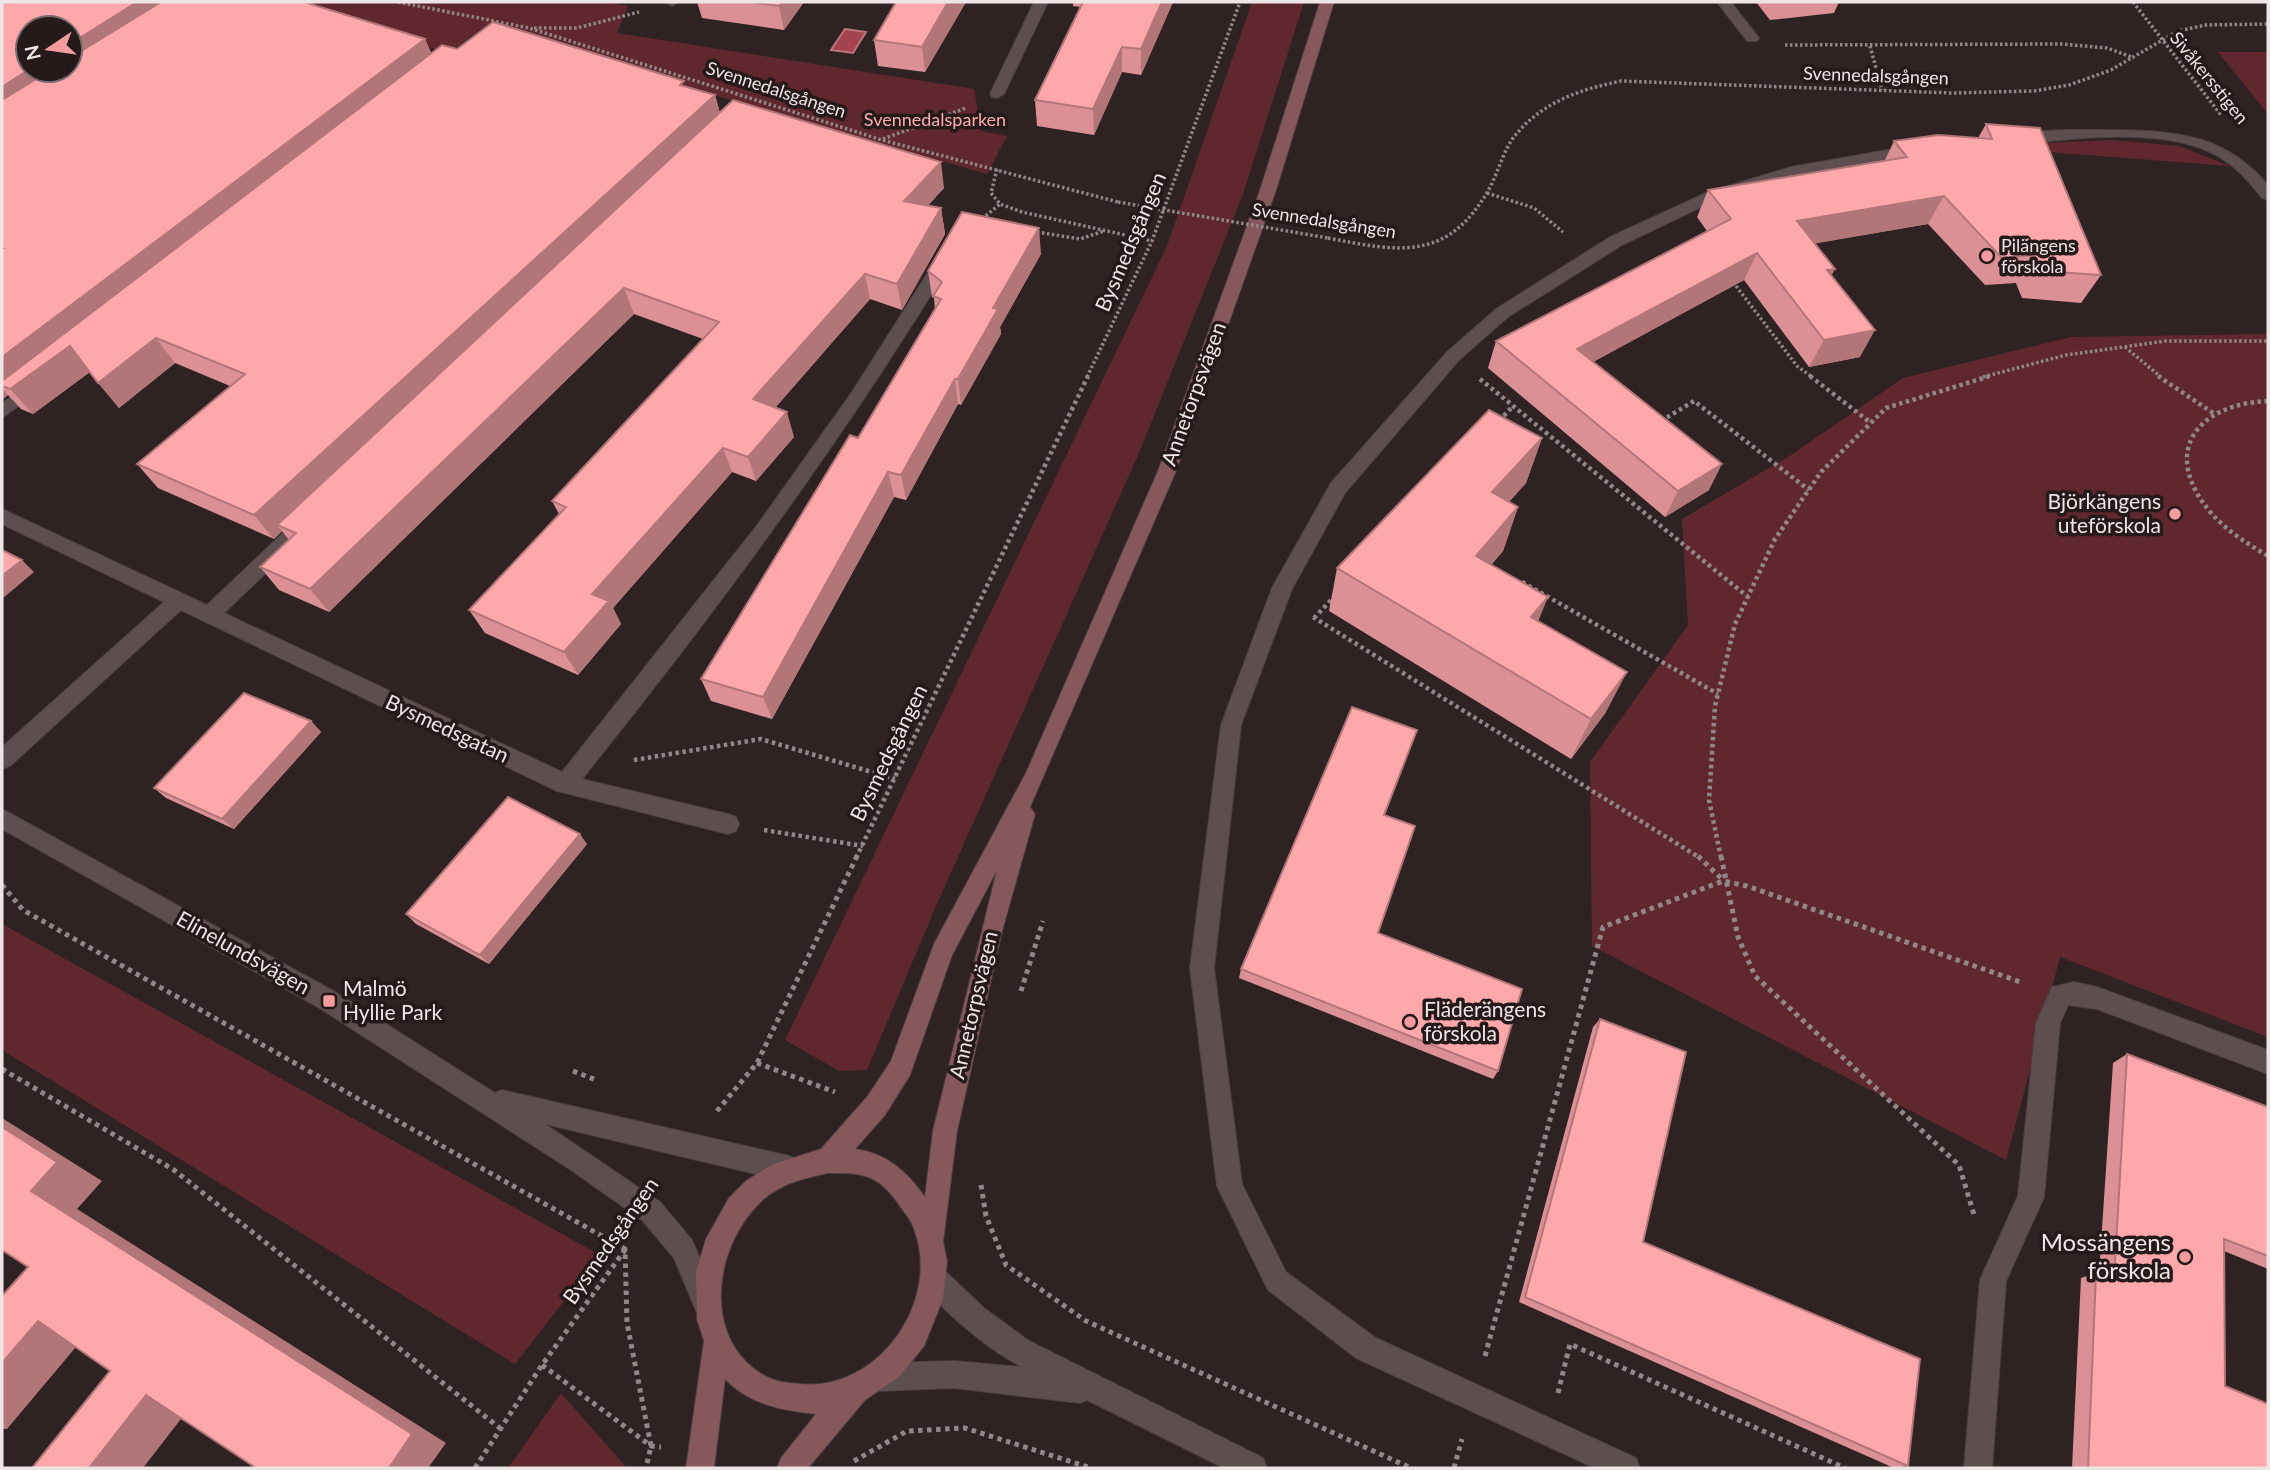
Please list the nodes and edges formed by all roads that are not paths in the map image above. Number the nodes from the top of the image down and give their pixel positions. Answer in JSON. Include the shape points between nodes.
{"nodes":[{"id":1,"x":1041,"y":2,"type":"edge"},
{"id":2,"x":1327,"y":2,"type":"edge"},
{"id":3,"x":1724,"y":2,"type":"edge"},
{"id":4,"x":1752,"y":38,"type":"road end"},
{"id":5,"x":997,"y":94,"type":"road end"},
{"id":6,"x":2000,"y":142,"type":"edge"},
{"id":7,"x":1936,"y":148,"type":"edge"},
{"id":8,"x":2268,"y":195,"type":"edge"},
{"id":9,"x":971,"y":221,"type":"edge"},
{"id":10,"x":46,"y":378,"type":"edge"},
{"id":11,"x":2,"y":412,"type":"edge"},
{"id":12,"x":319,"y":511,"type":"edge"},
{"id":13,"x":2,"y":516,"type":"edge"},
{"id":14,"x":178,"y":601,"type":"junction"},
{"id":15,"x":208,"y":616,"type":"junction"},
{"id":16,"x":2,"y":760,"type":"edge"},
{"id":17,"x":1035,"y":776,"type":"junction"},
{"id":18,"x":565,"y":784,"type":"junction"},
{"id":19,"x":2,"y":818,"type":"edge"},
{"id":20,"x":728,"y":824,"type":"road end"},
{"id":21,"x":2268,"y":1062,"type":"edge"},
{"id":22,"x":481,"y":1096,"type":"junction"},
{"id":23,"x":828,"y":1160,"type":"junction"},
{"id":24,"x":789,"y":1169,"type":"junction"},
{"id":25,"x":933,"y":1238,"type":"junction"},
{"id":26,"x":936,"y":1280,"type":"junction"},
{"id":27,"x":706,"y":1304,"type":"junction"},
{"id":28,"x":716,"y":1344,"type":"junction"},
{"id":29,"x":868,"y":1383,"type":"junction"},
{"id":30,"x":1096,"y":1391,"type":"junction"},
{"id":31,"x":702,"y":1458,"type":"edge"},
{"id":32,"x":791,"y":1468,"type":"edge"},
{"id":33,"x":1253,"y":1468,"type":"edge"},
{"id":34,"x":1626,"y":1468,"type":"edge"},
{"id":35,"x":1978,"y":1468,"type":"edge"}],
"edges":[{"from":1,"to":5,"type":"street"},
{"from":2,"to":17,"type":"main road","name":"Annetorpsvägen","via":[[1268,190],[1167,471]]},
{"from":3,"to":4,"type":"street"},
{"from":6,"to":8,"type":"street","via":[[2103,135],[2181,139],[2213,148],[2252,174]]},
{"from":7,"to":34,"type":"street","via":[[1791,172],[1727,191],[1616,241],[1502,313],[1453,356],[1339,488],[1279,596],[1231,726],[1202,968],[1230,1186],[1278,1281],[1366,1348]]},
{"from":9,"to":18,"type":"street","via":[[830,442],[733,575]]},
{"from":10,"to":11,"type":"street"},
{"from":12,"to":15,"type":"street"},
{"from":13,"to":14,"type":"street","name":"Bysmedsgatan"},
{"from":14,"to":15,"type":"street","name":"Bysmedsgatan"},
{"from":14,"to":16,"type":"street"},
{"from":15,"to":18,"type":"street","name":"Bysmedsgatan"},
{"from":17,"to":23,"type":"main road","name":"Annetorpsvägen","via":[[942,952],[901,1067],[876,1107]]},
{"from":17,"to":25,"type":"main road","name":"Annetorpsvägen","via":[[991,931],[945,1131]]},
{"from":18,"to":20,"type":"street","name":"Bysmedsgatan"},
{"from":19,"to":22,"type":"street","name":"Elinelundsvägen","via":[[329,1001]]},
{"from":21,"to":35,"type":"street","via":[[2097,998],[2060,995],[2049,1023],[2031,1198],[1993,1280]]},
{"from":22,"to":24,"type":"street","name":"Elinelundsvägen"},
{"from":22,"to":27,"type":"street","name":"Elinelundsvägen","via":[[651,1211],[683,1249]]},
{"from":23,"to":24,"type":"main road"},
{"from":23,"to":25,"type":"main road","via":[[865,1163],[892,1176],[918,1203]]},
{"from":24,"to":27,"type":"main road","via":[[755,1190],[727,1223],[710,1262]]},
{"from":25,"to":26,"type":"main road"},
{"from":26,"to":29,"type":"main road","via":[[923,1322],[909,1346]]},
{"from":26,"to":30,"type":"street","via":[[1019,1351]]},
{"from":27,"to":28,"type":"main road"},
{"from":28,"to":29,"type":"main road","via":[[739,1376],[757,1388],[796,1400],[838,1397]]},
{"from":28,"to":31,"type":"main road"},
{"from":29,"to":30,"type":"street","via":[[918,1372],[972,1374]]},
{"from":29,"to":32,"type":"main road","via":[[814,1436]]},
{"from":30,"to":33,"type":"street"}]}
